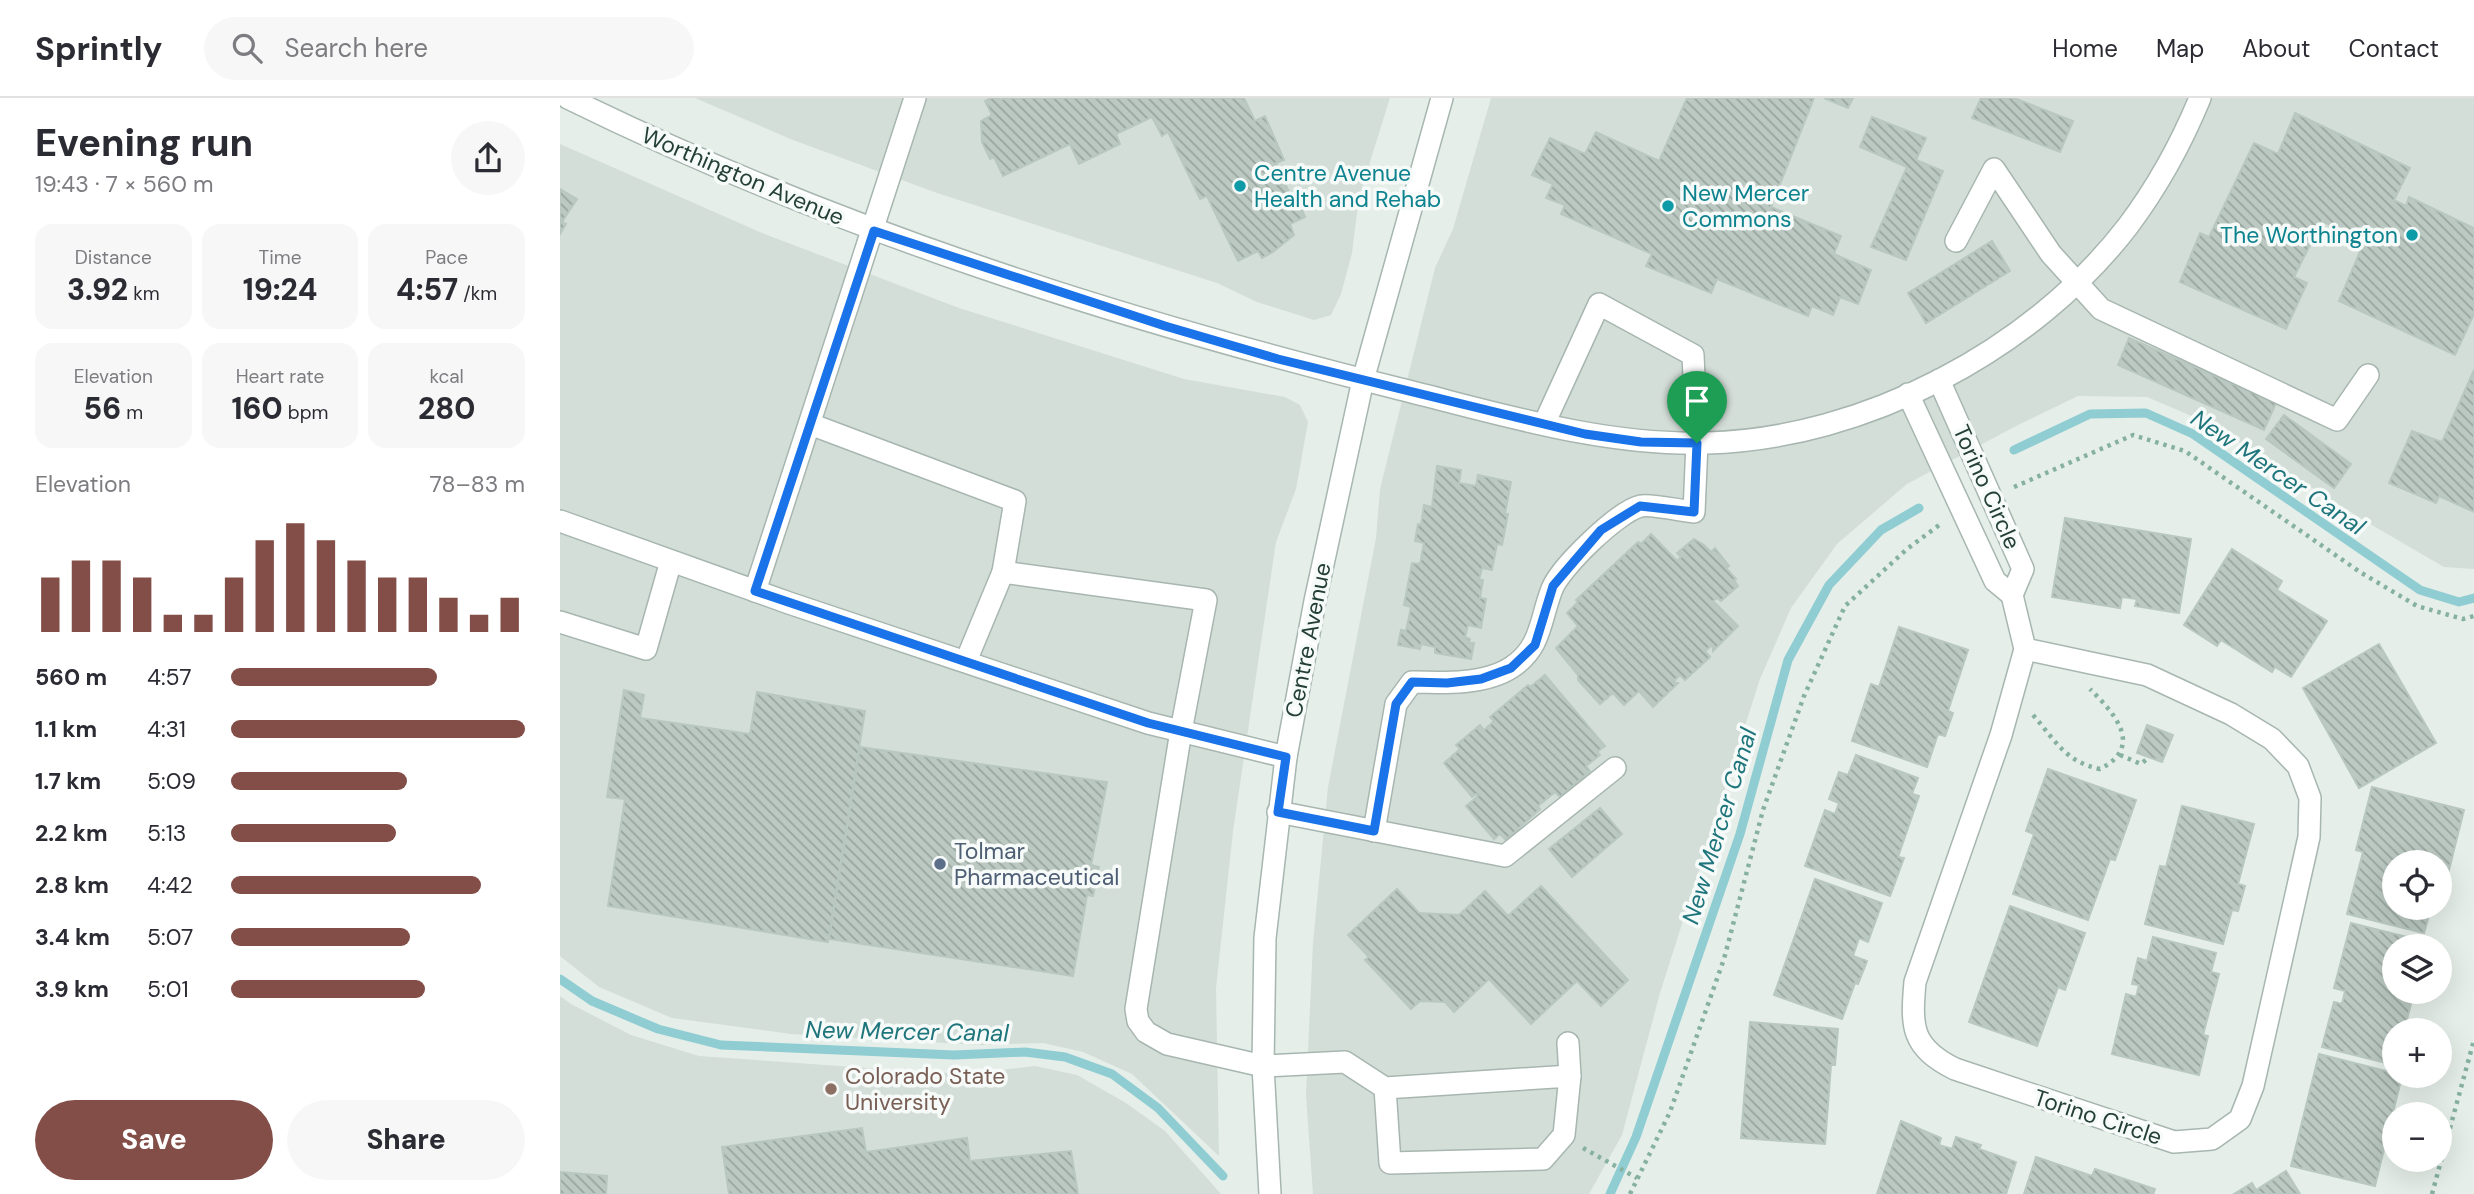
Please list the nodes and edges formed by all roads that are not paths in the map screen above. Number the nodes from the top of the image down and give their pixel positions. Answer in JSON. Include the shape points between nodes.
{"nodes":[{"id":1,"x":568,"y":98,"type":"edge"},
{"id":2,"x":915,"y":98,"type":"edge"},
{"id":3,"x":1441,"y":98,"type":"edge"},
{"id":4,"x":2200,"y":98,"type":"edge"},
{"id":5,"x":602,"y":105,"type":"edge"},
{"id":6,"x":874,"y":231,"type":"junction"},
{"id":7,"x":1956,"y":241,"type":"dead end"},
{"id":8,"x":2075,"y":283,"type":"junction"},
{"id":9,"x":2368,"y":375,"type":"dead end"},
{"id":10,"x":1363,"y":380,"type":"junction"},
{"id":11,"x":1939,"y":380,"type":"junction"},
{"id":12,"x":1908,"y":394,"type":"junction"},
{"id":13,"x":810,"y":424,"type":"junction"},
{"id":14,"x":1544,"y":424,"type":"junction"},
{"id":15,"x":1697,"y":443,"type":"junction"},
{"id":16,"x":560,"y":521,"type":"edge"},
{"id":17,"x":671,"y":561,"type":"junction"},
{"id":18,"x":1003,"y":572,"type":"junction"},
{"id":19,"x":755,"y":591,"type":"junction"},
{"id":20,"x":2012,"y":595,"type":"junction"},
{"id":21,"x":560,"y":622,"type":"edge"},
{"id":22,"x":2025,"y":649,"type":"junction"},
{"id":23,"x":966,"y":661,"type":"junction"},
{"id":24,"x":1181,"y":731,"type":"junction"},
{"id":25,"x":1286,"y":757,"type":"junction"},
{"id":26,"x":1615,"y":768,"type":"dead end"},
{"id":27,"x":1278,"y":812,"type":"junction"},
{"id":28,"x":1374,"y":831,"type":"junction"},
{"id":29,"x":1568,"y":1043,"type":"dead end"},
{"id":30,"x":1263,"y":1066,"type":"junction"},
{"id":31,"x":1570,"y":1076,"type":"junction"},
{"id":32,"x":1385,"y":1088,"type":"junction"},
{"id":33,"x":1270,"y":1194,"type":"edge"}],
"edges":[{"from":1,"to":5,"type":"street","name":"Worthington Avenue"},
{"from":2,"to":6,"type":"street"},
{"from":3,"to":10,"type":"street","name":"Centre Avenue"},
{"from":4,"to":8,"type":"street","name":"Worthington Avenue","via":[[2160,179],[2127,227]]},
{"from":5,"to":6,"type":"street","name":"Worthington Avenue","via":[[657,140]]},
{"from":6,"to":10,"type":"street","name":"Worthington Avenue","via":[[1165,326]]},
{"from":6,"to":13,"type":"street"},
{"from":7,"to":8,"type":"street","via":[[1994,169]]},
{"from":8,"to":9,"type":"street","via":[[2101,309],[2337,420]]},
{"from":8,"to":11,"type":"street","name":"Worthington Avenue","via":[[2041,314]]},
{"from":10,"to":14,"type":"street","name":"Worthington Avenue"},
{"from":10,"to":25,"type":"street","name":"Centre Avenue"},
{"from":11,"to":12,"type":"street","name":"Worthington Avenue"},
{"from":11,"to":20,"type":"street","name":"Torino Circle","via":[[2023,569]]},
{"from":12,"to":15,"type":"street","name":"Worthington Avenue","via":[[1819,427]]},
{"from":12,"to":20,"type":"street","name":"Torino Circle","via":[[1995,581]]},
{"from":13,"to":18,"type":"street","via":[[1015,501]]},
{"from":13,"to":19,"type":"street"},
{"from":14,"to":15,"type":"street","name":"Worthington Avenue","via":[[1641,442]]},
{"from":14,"to":15,"type":"street","via":[[1598,304],[1693,355]]},
{"from":15,"to":28,"type":"street","via":[[1694,512],[1640,506],[1601,530],[1553,586],[1535,645],[1511,668],[1481,679],[1412,682],[1396,704]]},
{"from":16,"to":17,"type":"street"},
{"from":17,"to":19,"type":"street"},
{"from":17,"to":21,"type":"street","via":[[646,649]]},
{"from":18,"to":23,"type":"street"},
{"from":18,"to":24,"type":"street","via":[[1206,600]]},
{"from":19,"to":23,"type":"street"},
{"from":20,"to":22,"type":"street","name":"Torino Circle"},
{"from":22,"to":22,"type":"street","name":"Torino Circle","via":[[2001,735],[1914,982],[1912,1018],[1919,1040],[1935,1059],[1968,1074],[2174,1142],[2212,1139],[2240,1119],[2253,1086],[2309,837],[2310,798],[2298,766],[2272,739],[2231,714],[2147,675]]},
{"from":23,"to":24,"type":"street"},
{"from":24,"to":25,"type":"street"},
{"from":24,"to":30,"type":"street","via":[[1136,1009],[1146,1032],[1167,1044]]},
{"from":25,"to":27,"type":"street","name":"Centre Avenue"},
{"from":26,"to":28,"type":"street","via":[[1505,856]]},
{"from":27,"to":28,"type":"street"},
{"from":27,"to":30,"type":"street","name":"Centre Avenue","via":[[1265,937]]},
{"from":29,"to":31,"type":"street"},
{"from":30,"to":32,"type":"street","via":[[1345,1062]]},
{"from":30,"to":33,"type":"street","name":"Centre Avenue"},
{"from":31,"to":32,"type":"street"},
{"from":31,"to":32,"type":"street","via":[[1564,1135],[1543,1159],[1390,1163]]}]}
